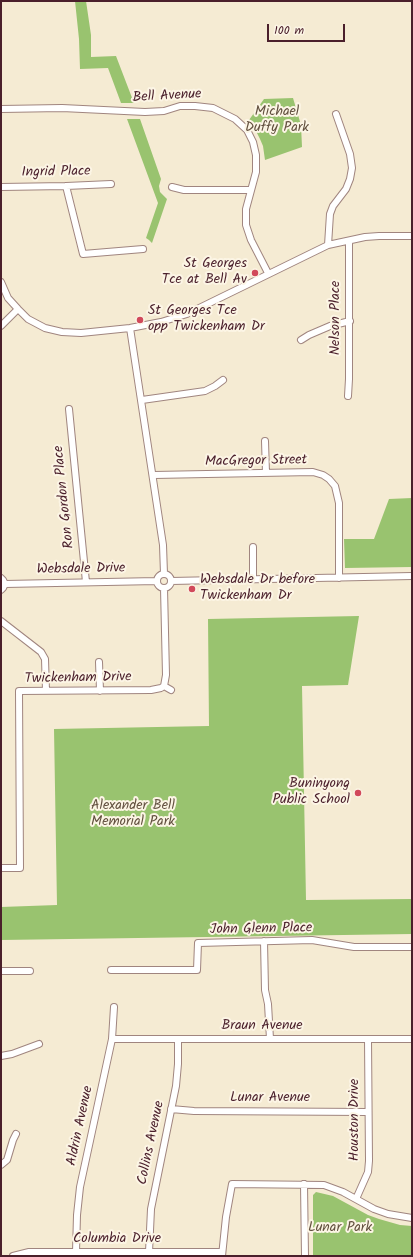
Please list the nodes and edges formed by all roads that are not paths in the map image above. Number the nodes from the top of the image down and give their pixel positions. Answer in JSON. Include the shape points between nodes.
{"nodes":[{"id":1,"x":1,"y":109,"type":"edge"},
{"id":2,"x":336,"y":114,"type":"dead end"},
{"id":3,"x":111,"y":184,"type":"dead end"},
{"id":4,"x":66,"y":186,"type":"junction"},
{"id":5,"x":1,"y":187,"type":"edge"},
{"id":6,"x":172,"y":187,"type":"dead end"},
{"id":7,"x":251,"y":190,"type":"junction"},
{"id":8,"x":412,"y":236,"type":"edge"},
{"id":9,"x":349,"y":241,"type":"junction"},
{"id":10,"x":328,"y":245,"type":"junction"},
{"id":11,"x":143,"y":249,"type":"dead end"},
{"id":12,"x":268,"y":273,"type":"junction"},
{"id":13,"x":1,"y":282,"type":"edge"},
{"id":14,"x":18,"y":309,"type":"junction"},
{"id":15,"x":350,"y":321,"type":"junction"},
{"id":16,"x":1,"y":326,"type":"edge"},
{"id":17,"x":130,"y":328,"type":"junction"},
{"id":18,"x":301,"y":340,"type":"dead end"},
{"id":19,"x":223,"y":380,"type":"dead end"},
{"id":20,"x":348,"y":396,"type":"dead end"},
{"id":21,"x":142,"y":400,"type":"junction"},
{"id":22,"x":69,"y":409,"type":"dead end"},
{"id":23,"x":265,"y":441,"type":"dead end"},
{"id":24,"x":266,"y":473,"type":"junction"},
{"id":25,"x":154,"y":475,"type":"junction"},
{"id":26,"x":253,"y":547,"type":"dead end"},
{"id":27,"x":164,"y":574,"type":"junction"},
{"id":28,"x":412,"y":576,"type":"edge"},
{"id":29,"x":339,"y":578,"type":"junction"},
{"id":30,"x":253,"y":579,"type":"junction"},
{"id":31,"x":3,"y":581,"type":"edge"},
{"id":32,"x":157,"y":581,"type":"junction"},
{"id":33,"x":171,"y":581,"type":"junction"},
{"id":34,"x":86,"y":582,"type":"junction"},
{"id":35,"x":164,"y":588,"type":"junction"},
{"id":36,"x":1,"y":590,"type":"edge"},
{"id":37,"x":1,"y":621,"type":"edge"},
{"id":38,"x":99,"y":662,"type":"dead end"},
{"id":39,"x":164,"y":686,"type":"junction"},
{"id":40,"x":171,"y":690,"type":"dead end"},
{"id":41,"x":46,"y":691,"type":"junction"},
{"id":42,"x":100,"y":691,"type":"junction"},
{"id":43,"x":1,"y":868,"type":"edge"},
{"id":44,"x":264,"y":940,"type":"junction"},
{"id":45,"x":412,"y":947,"type":"edge"},
{"id":46,"x":1,"y":970,"type":"edge"},
{"id":47,"x":111,"y":970,"type":"dead end"},
{"id":48,"x":30,"y":971,"type":"dead end"},
{"id":49,"x":114,"y":1007,"type":"dead end"},
{"id":50,"x":112,"y":1039,"type":"junction"},
{"id":51,"x":178,"y":1039,"type":"junction"},
{"id":52,"x":270,"y":1039,"type":"junction"},
{"id":53,"x":368,"y":1039,"type":"junction"},
{"id":54,"x":412,"y":1039,"type":"edge"},
{"id":55,"x":39,"y":1044,"type":"dead end"},
{"id":56,"x":1,"y":1056,"type":"edge"},
{"id":57,"x":171,"y":1108,"type":"junction"},
{"id":58,"x":368,"y":1112,"type":"junction"},
{"id":59,"x":16,"y":1134,"type":"dead end"},
{"id":60,"x":1,"y":1165,"type":"edge"},
{"id":61,"x":304,"y":1184,"type":"junction"},
{"id":62,"x":356,"y":1199,"type":"junction"},
{"id":63,"x":412,"y":1218,"type":"edge"},
{"id":64,"x":76,"y":1252,"type":"junction"},
{"id":65,"x":149,"y":1252,"type":"junction"},
{"id":66,"x":222,"y":1254,"type":"edge"},
{"id":67,"x":13,"y":1256,"type":"edge"},
{"id":68,"x":305,"y":1256,"type":"edge"}],
"edges":[{"from":1,"to":7,"type":"street","name":"Bell Avenue","via":[[62,108],[145,112],[164,111],[180,106],[213,108],[235,119],[247,130],[253,142],[256,172]]},
{"from":2,"to":10,"type":"street","via":[[350,154],[352,168],[346,189],[330,214]]},
{"from":3,"to":4,"type":"street","name":"Ingrid Place"},
{"from":4,"to":5,"type":"street","name":"Ingrid Place"},
{"from":4,"to":11,"type":"street","via":[[83,254]]},
{"from":6,"to":7,"type":"street","via":[[184,190]]},
{"from":7,"to":12,"type":"street","name":"Bell Avenue","via":[[246,209],[246,225]]},
{"from":8,"to":9,"type":"street","via":[[379,236]]},
{"from":9,"to":10,"type":"street"},
{"from":9,"to":15,"type":"street","name":"Nelson Place"},
{"from":10,"to":12,"type":"street"},
{"from":12,"to":17,"type":"street","via":[[187,314]]},
{"from":13,"to":14,"type":"street","via":[[8,298]]},
{"from":14,"to":16,"type":"street"},
{"from":14,"to":17,"type":"street","via":[[28,319],[45,328],[62,332],[81,333]]},
{"from":15,"to":18,"type":"street","via":[[330,326]]},
{"from":15,"to":20,"type":"street","name":"Nelson Place"},
{"from":17,"to":21,"type":"street"},
{"from":19,"to":21,"type":"street","via":[[205,391]]},
{"from":21,"to":25,"type":"street"},
{"from":22,"to":34,"type":"street","name":"Ron Gordon Place"},
{"from":23,"to":24,"type":"street"},
{"from":24,"to":25,"type":"street","name":"MacGregor Street"},
{"from":24,"to":29,"type":"street","name":"MacGregor Street","via":[[313,472],[323,475],[335,486],[339,503]]},
{"from":25,"to":27,"type":"street"},
{"from":26,"to":30,"type":"street"},
{"from":27,"to":32,"type":"street","via":[[158,577]]},
{"from":27,"to":33,"type":"street","via":[[168,575]]},
{"from":28,"to":29,"type":"street"},
{"from":29,"to":30,"type":"street"},
{"from":30,"to":33,"type":"street"},
{"from":31,"to":34,"type":"street","name":"Websdale Drive"},
{"from":31,"to":36,"type":"street"},
{"from":32,"to":34,"type":"street","name":"Websdale Drive"},
{"from":32,"to":35,"type":"street","via":[[159,586]]},
{"from":33,"to":35,"type":"street","via":[[169,587]]},
{"from":35,"to":39,"type":"street"},
{"from":37,"to":41,"type":"street","via":[[41,652],[45,659]]},
{"from":38,"to":42,"type":"street"},
{"from":39,"to":40,"type":"street"},
{"from":39,"to":42,"type":"street","name":"Twickenham Drive","via":[[157,689]]},
{"from":41,"to":42,"type":"street","name":"Twickenham Drive"},
{"from":41,"to":43,"type":"street","name":"Twickenham Drive","via":[[19,691],[20,868]]},
{"from":44,"to":45,"type":"street","name":"John Glenn Place","via":[[312,940],[354,947]]},
{"from":44,"to":47,"type":"street","name":"John Glenn Place","via":[[198,943],[196,970]]},
{"from":44,"to":52,"type":"street","via":[[265,990]]},
{"from":46,"to":48,"type":"street"},
{"from":49,"to":50,"type":"street","name":"Aldrin Avenue"},
{"from":50,"to":51,"type":"street","name":"Braun Avenue"},
{"from":50,"to":64,"type":"street","name":"Aldrin Avenue","via":[[80,1186]]},
{"from":51,"to":52,"type":"street","name":"Braun Avenue"},
{"from":51,"to":57,"type":"street","name":"Collins Avenue","via":[[176,1086]]},
{"from":52,"to":53,"type":"street","name":"Braun Avenue"},
{"from":53,"to":54,"type":"street","name":"Braun Avenue"},
{"from":53,"to":58,"type":"street","name":"Houston Drive"},
{"from":55,"to":56,"type":"street"},
{"from":57,"to":58,"type":"street","name":"Lunar Avenue","via":[[194,1111]]},
{"from":57,"to":65,"type":"street","name":"Collins Avenue","via":[[151,1209]]},
{"from":58,"to":62,"type":"street","name":"Houston Drive","via":[[368,1172]]},
{"from":59,"to":60,"type":"street","via":[[7,1160]]},
{"from":61,"to":62,"type":"street","via":[[324,1185]]},
{"from":61,"to":66,"type":"street","via":[[232,1184]]},
{"from":61,"to":68,"type":"street"},
{"from":62,"to":63,"type":"street","via":[[388,1214]]},
{"from":64,"to":65,"type":"street","name":"Columbia Drive"},
{"from":64,"to":67,"type":"street","name":"Columbia Drive","via":[[29,1252]]},
{"from":65,"to":66,"type":"street","name":"Columbia Drive"}]}
